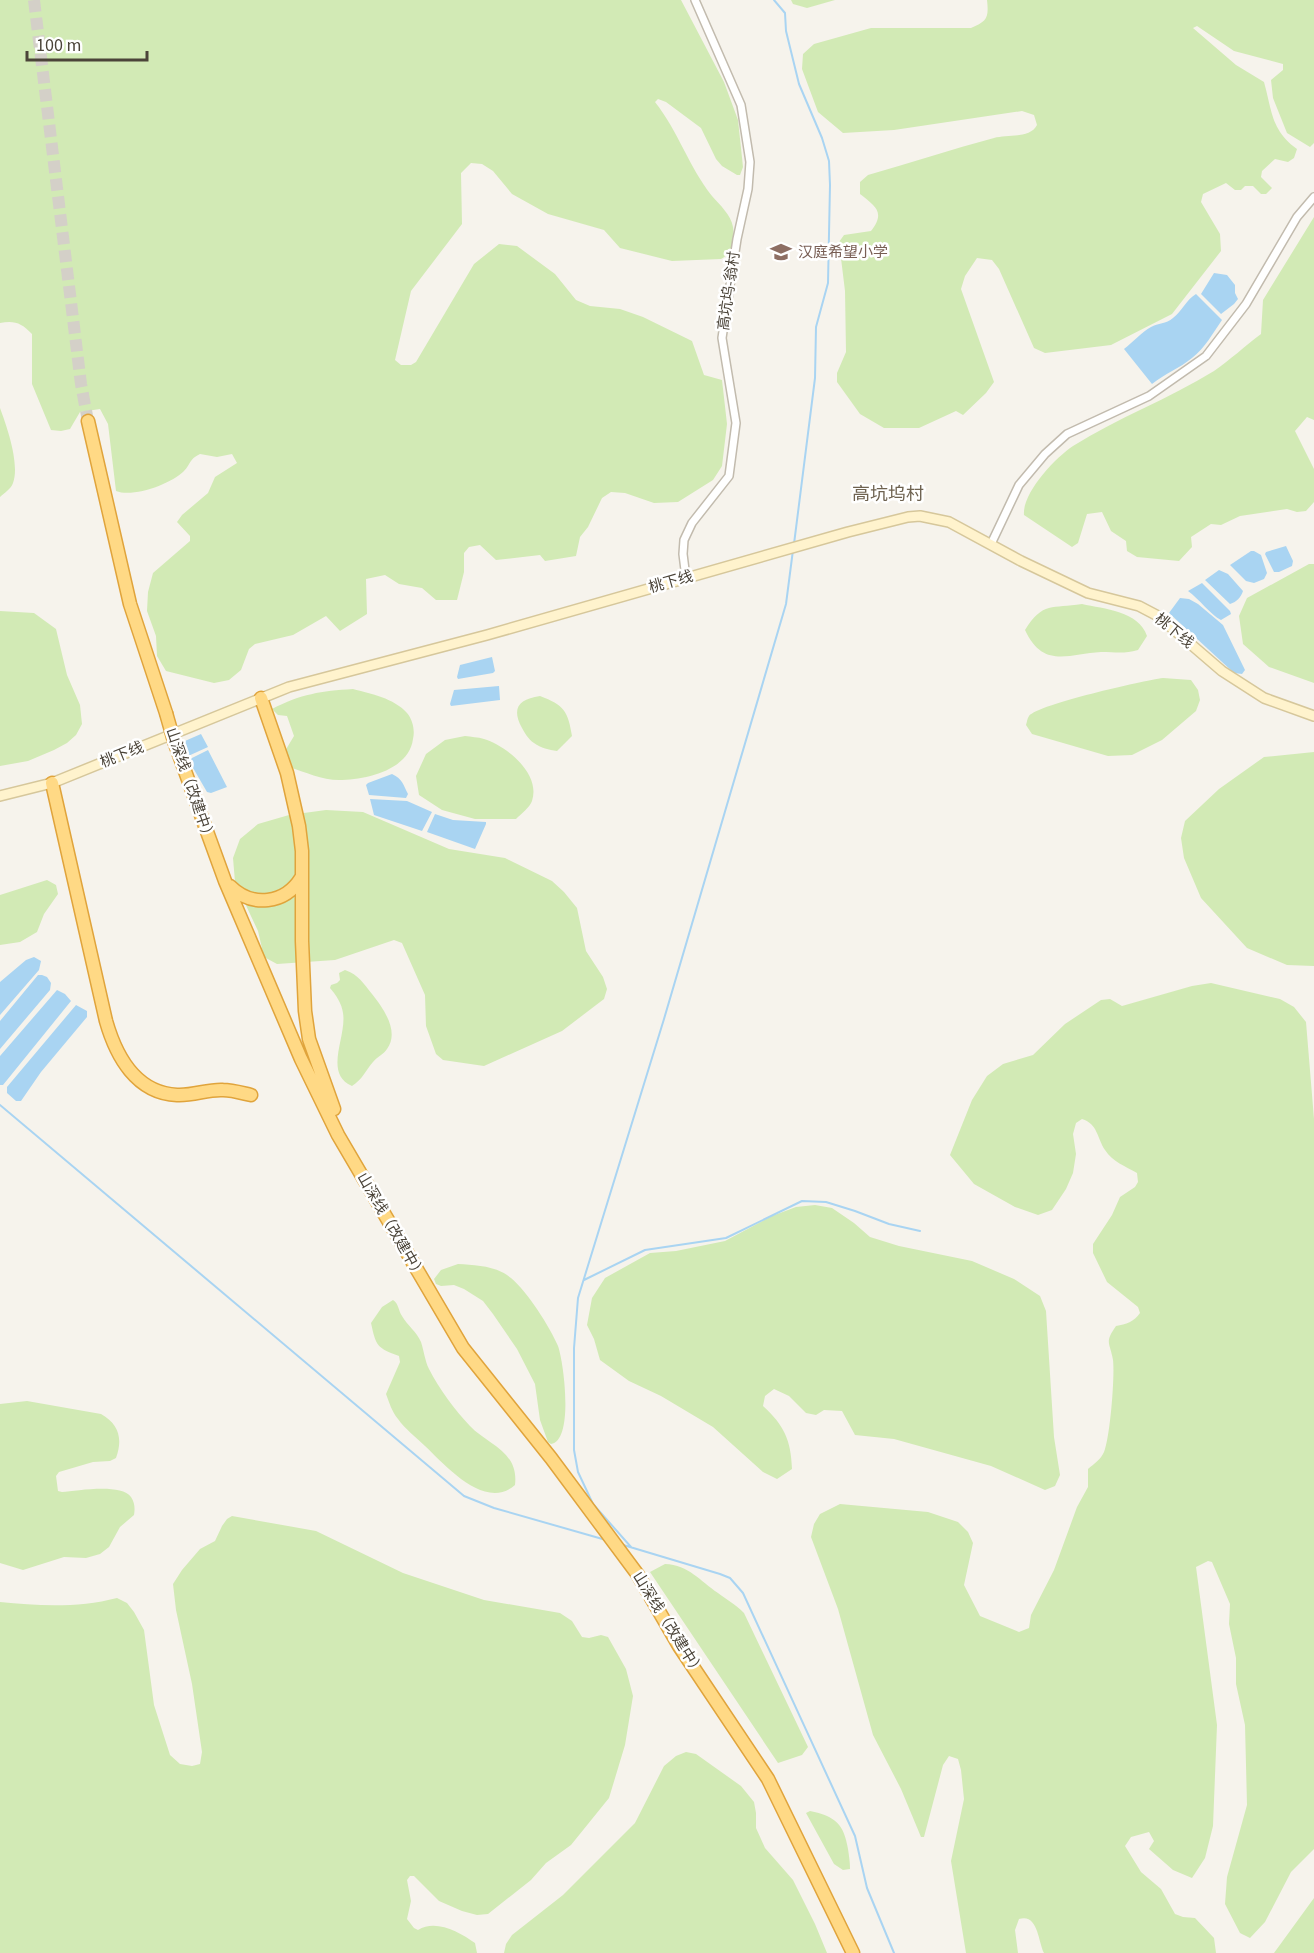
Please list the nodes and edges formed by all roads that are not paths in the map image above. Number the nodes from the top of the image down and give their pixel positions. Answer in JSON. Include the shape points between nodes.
{"nodes":[{"id":1,"x":694,"y":0,"type":"edge"},
{"id":2,"x":1314,"y":197,"type":"edge"},
{"id":3,"x":88,"y":421,"type":"tunnel mouth"},
{"id":4,"x":991,"y":544,"type":"junction"},
{"id":5,"x":686,"y":578,"type":"junction"},
{"id":6,"x":261,"y":698,"type":"junction"},
{"id":7,"x":1314,"y":716,"type":"edge"},
{"id":8,"x":52,"y":783,"type":"junction"},
{"id":9,"x":0,"y":796,"type":"edge"},
{"id":10,"x":302,"y":877,"type":"junction"},
{"id":11,"x":225,"y":881,"type":"junction"},
{"id":12,"x":250,"y":1095,"type":"dead end"},
{"id":13,"x":372,"y":1194,"type":"junction"},
{"id":14,"x":853,"y":1953,"type":"edge"}],
"edges":[{"from":1,"to":5,"type":"street","name":"高坑坞-翁村","via":[[741,105],[750,162],[722,338],[736,423],[729,476],[692,523],[684,540]]},
{"from":2,"to":4,"type":"street","via":[[1297,217],[1245,304],[1206,356],[1149,396],[1067,434],[1044,454],[1019,485]]},
{"from":3,"to":11,"type":"highway","name":"山深线（改建中）","bridge":true,"via":[[130,604],[184,775]]},
{"from":4,"to":5,"type":"main road","name":"桃下线","via":[[949,522],[908,517]]},
{"from":4,"to":7,"type":"main road","name":"桃下线","via":[[1088,593],[1138,606],[1158,616],[1222,670],[1264,698]]},
{"from":5,"to":6,"type":"main road","name":"桃下线"},
{"from":6,"to":8,"type":"main road","name":"桃下线"},
{"from":6,"to":10,"type":"highway","via":[[297,815],[303,851]]},
{"from":8,"to":9,"type":"main road","name":"桃下线"},
{"from":8,"to":12,"type":"highway","via":[[106,1021],[125,1066],[155,1090],[177,1095],[223,1090]]},
{"from":10,"to":11,"type":"highway","via":[[283,896],[254,900],[239,895]]},
{"from":10,"to":13,"type":"highway","via":[[303,984],[309,1039]]},
{"from":11,"to":13,"type":"highway","name":"山深线（改建中）","via":[[301,1059]]},
{"from":13,"to":14,"type":"highway","name":"山深线（改建中）","via":[[463,1348],[638,1575],[679,1646],[768,1779]]}]}
